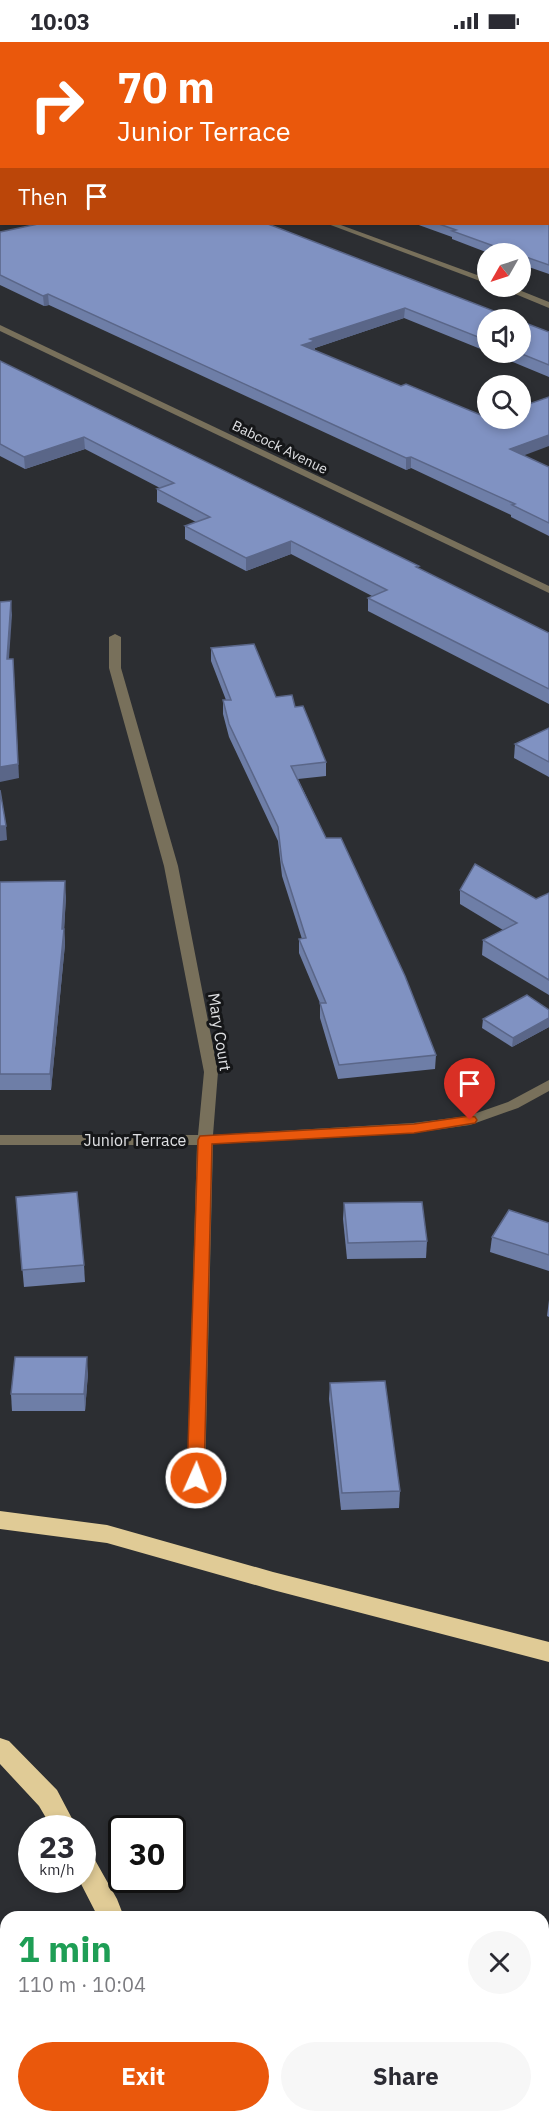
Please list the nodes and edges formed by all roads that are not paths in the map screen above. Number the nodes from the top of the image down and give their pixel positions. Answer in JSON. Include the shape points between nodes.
{"nodes":[{"id":1,"x":335,"y":225,"type":"edge"},
{"id":2,"x":477,"y":278,"type":"edge"},
{"id":3,"x":528,"y":297,"type":"edge"},
{"id":4,"x":549,"y":305,"type":"edge"},
{"id":5,"x":0,"y":328,"type":"edge"},
{"id":6,"x":549,"y":590,"type":"edge"},
{"id":7,"x":115,"y":637,"type":"dead end"},
{"id":8,"x":549,"y":1085,"type":"edge"},
{"id":9,"x":0,"y":1140,"type":"edge"},
{"id":10,"x":205,"y":1140,"type":"junction"},
{"id":11,"x":196,"y":1478,"type":"dead end"},
{"id":12,"x":0,"y":1520,"type":"edge"},
{"id":13,"x":549,"y":1652,"type":"edge"},
{"id":14,"x":0,"y":1748,"type":"edge"},
{"id":15,"x":58,"y":1815,"type":"edge"},
{"id":16,"x":96,"y":1886,"type":"edge"},
{"id":17,"x":109,"y":1911,"type":"edge"}],
"edges":[{"from":1,"to":2,"type":"street"},
{"from":3,"to":4,"type":"street"},
{"from":5,"to":6,"type":"street","name":"Babcock Avenue"},
{"from":7,"to":10,"type":"street","name":"Mary Court","via":[[115,668],[171,866],[211,1072]]},
{"from":8,"to":10,"type":"street","name":"Junior Terrace","via":[[513,1105],[470,1120],[414,1128]]},
{"from":9,"to":10,"type":"street","name":"Junior Terrace"},
{"from":10,"to":11,"type":"street","name":"Mary Court"},
{"from":12,"to":13,"type":"highway","via":[[107,1533],[273,1581]]},
{"from":14,"to":15,"type":"highway","via":[[48,1798]]},
{"from":16,"to":17,"type":"highway"}]}
